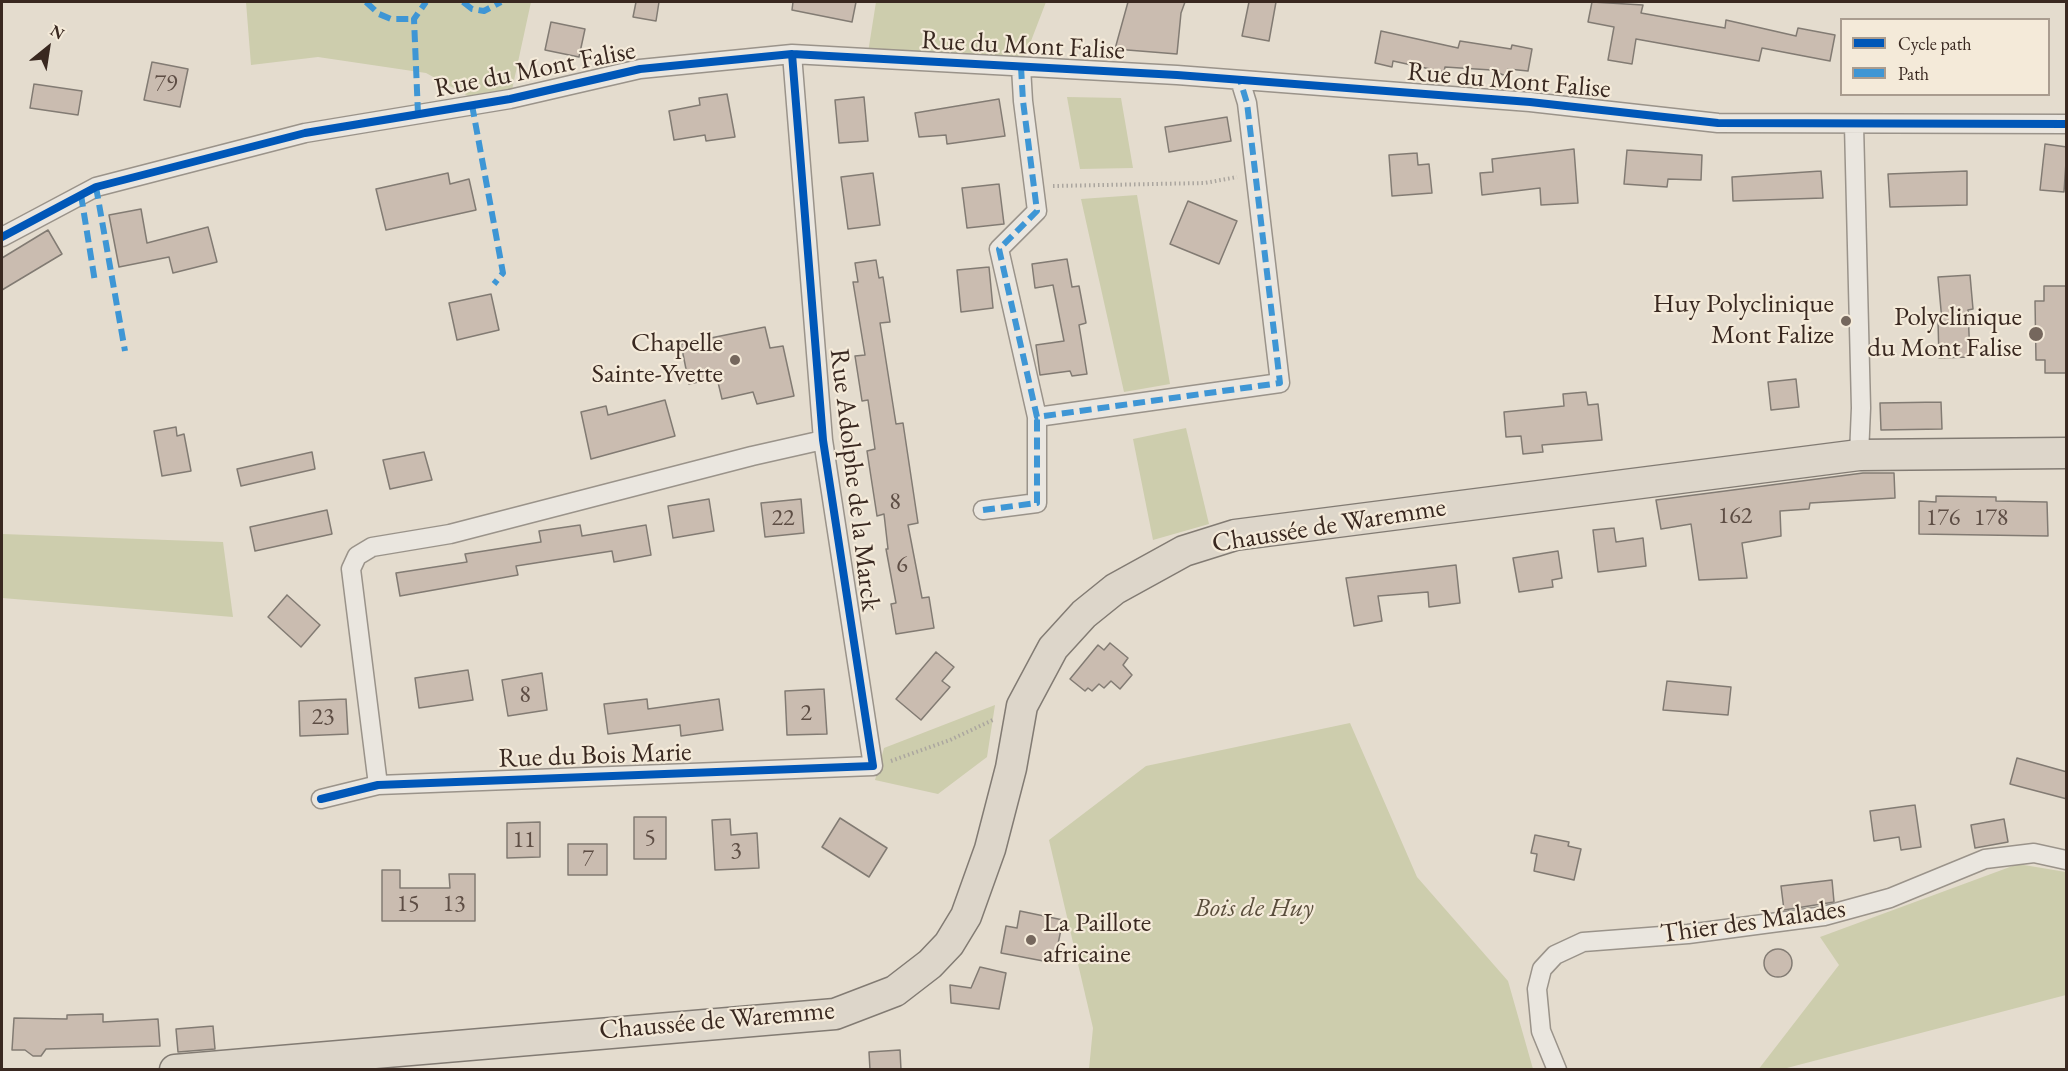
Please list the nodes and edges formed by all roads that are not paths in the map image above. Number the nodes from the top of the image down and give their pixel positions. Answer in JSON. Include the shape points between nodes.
{"nodes":[{"id":1,"x":792,"y":54,"type":"junction"},
{"id":2,"x":1022,"y":67,"type":"junction"},
{"id":3,"x":1240,"y":80,"type":"junction"},
{"id":4,"x":2067,"y":124,"type":"edge"},
{"id":5,"x":1854,"y":125,"type":"junction"},
{"id":6,"x":2,"y":237,"type":"edge"},
{"id":7,"x":1037,"y":417,"type":"junction"},
{"id":8,"x":823,"y":440,"type":"junction"},
{"id":9,"x":2067,"y":453,"type":"edge"},
{"id":10,"x":1860,"y":455,"type":"junction"},
{"id":11,"x":983,"y":510,"type":"dead end"},
{"id":12,"x":873,"y":766,"type":"joint"},
{"id":13,"x":378,"y":785,"type":"junction"},
{"id":14,"x":321,"y":799,"type":"dead end"},
{"id":15,"x":2067,"y":860,"type":"edge"},
{"id":16,"x":174,"y":1070,"type":"edge"},
{"id":17,"x":1557,"y":1070,"type":"edge"}],
"edges":[{"from":1,"to":2,"type":"street","name":"Rue du Mont Falise"},
{"from":1,"to":6,"type":"street","name":"Rue du Mont Falise","via":[[640,69],[510,99],[304,133],[96,188]]},
{"from":1,"to":8,"type":"street","name":"Rue Adolphe de la Marck"},
{"from":2,"to":3,"type":"street","name":"Rue du Mont Falise"},
{"from":2,"to":7,"type":"street","via":[[1038,212],[999,249]]},
{"from":3,"to":5,"type":"street","name":"Rue du Mont Falise","via":[[1530,102],[1718,123]]},
{"from":3,"to":7,"type":"street","via":[[1247,103],[1280,383]]},
{"from":4,"to":5,"type":"street","name":"Rue du Mont Falise"},
{"from":5,"to":10,"type":"street"},
{"from":7,"to":11,"type":"street","via":[[1037,503]]},
{"from":8,"to":12,"type":"street","name":"Rue Adolphe de la Marck"},
{"from":8,"to":13,"type":"street","via":[[450,534],[372,547],[357,556],[351,569]]},
{"from":9,"to":10,"type":"main road","name":"Chaussée de Waremme"},
{"from":10,"to":16,"type":"main road","name":"Chaussée de Waremme","via":[[1235,535],[1184,551],[1115,589],[1091,607],[1053,648],[1022,706],[990,849],[966,916],[949,944],[895,991],[835,1014]]},
{"from":12,"to":13,"type":"street","name":"Rue du Bois Marie"},
{"from":13,"to":14,"type":"street","name":"Rue du Bois Marie"},
{"from":15,"to":17,"type":"street","name":"Thier des Malades","via":[[2034,853],[1985,859],[1890,898],[1824,916],[1688,934],[1583,942],[1555,955],[1542,969],[1537,989],[1541,1031]]}]}
